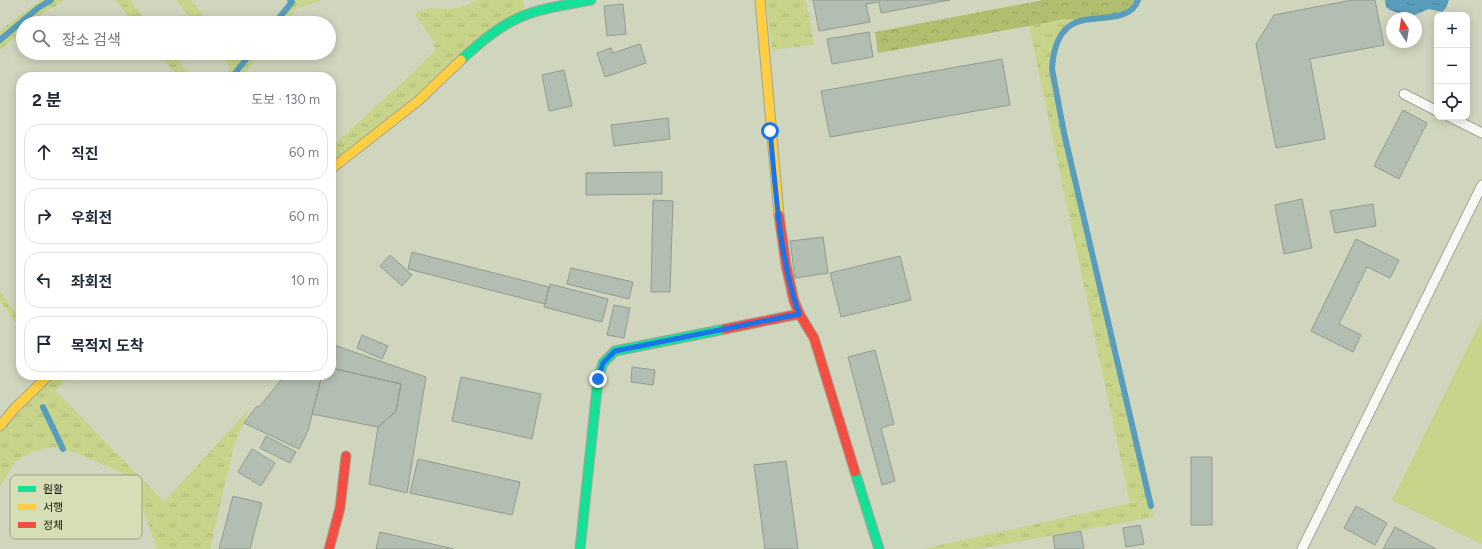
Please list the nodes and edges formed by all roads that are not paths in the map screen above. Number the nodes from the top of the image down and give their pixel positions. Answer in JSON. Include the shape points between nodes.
{"nodes":[{"id":1,"x":591,"y":0,"type":"edge"},
{"id":2,"x":760,"y":0,"type":"edge"},
{"id":3,"x":1404,"y":94,"type":"dead end"},
{"id":4,"x":1434,"y":109,"type":"edge"},
{"id":5,"x":1456,"y":120,"type":"edge"},
{"id":6,"x":1482,"y":133,"type":"edge"},
{"id":7,"x":336,"y":165,"type":"edge"},
{"id":8,"x":1482,"y":185,"type":"edge"},
{"id":9,"x":799,"y":314,"type":"junction"},
{"id":10,"x":44,"y":380,"type":"edge"},
{"id":11,"x":0,"y":426,"type":"edge"},
{"id":12,"x":346,"y":456,"type":"dead end"},
{"id":13,"x":328,"y":549,"type":"edge"},
{"id":14,"x":580,"y":549,"type":"edge"},
{"id":15,"x":878,"y":549,"type":"edge"},
{"id":16,"x":1302,"y":549,"type":"edge"}],
"edges":[{"from":1,"to":7,"type":"street","via":[[547,8],[516,19],[498,30],[478,44],[418,101]]},
{"from":2,"to":9,"type":"street","via":[[776,192],[791,292]]},
{"from":3,"to":4,"type":"lane"},
{"from":5,"to":6,"type":"lane"},
{"from":8,"to":16,"type":"lane"},
{"from":9,"to":14,"type":"street","via":[[615,351],[603,363],[598,379]]},
{"from":9,"to":15,"type":"street","via":[[814,338]]},
{"from":10,"to":11,"type":"street"},
{"from":12,"to":13,"type":"street","via":[[340,508]]}]}
